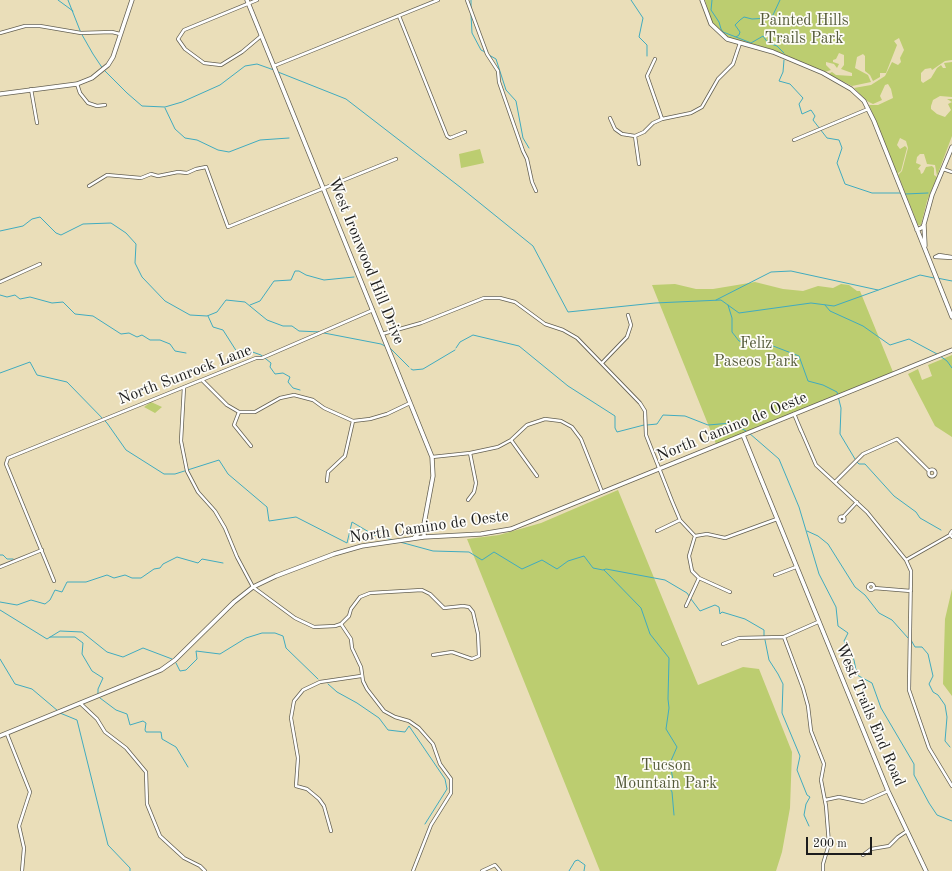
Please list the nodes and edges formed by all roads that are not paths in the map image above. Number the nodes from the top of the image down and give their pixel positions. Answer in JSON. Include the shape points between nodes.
{"nodes":[{"id":1,"x":132,"y":0,"type":"edge"},
{"id":2,"x":257,"y":0,"type":"edge"},
{"id":3,"x":438,"y":0,"type":"edge"},
{"id":4,"x":467,"y":0,"type":"edge"},
{"id":5,"x":702,"y":0,"type":"edge"},
{"id":6,"x":434,"y":1,"type":"edge"},
{"id":7,"x":248,"y":2,"type":"edge"},
{"id":8,"x":398,"y":16,"type":"junction"},
{"id":9,"x":0,"y":32,"type":"edge"},
{"id":10,"x":121,"y":34,"type":"junction"},
{"id":11,"x":261,"y":36,"type":"junction"},
{"id":12,"x":740,"y":43,"type":"junction"},
{"id":13,"x":655,"y":58,"type":"dead end"},
{"id":14,"x":274,"y":66,"type":"junction"},
{"id":15,"x":78,"y":84,"type":"junction"},
{"id":16,"x":31,"y":89,"type":"junction"},
{"id":17,"x":0,"y":94,"type":"edge"},
{"id":18,"x":105,"y":105,"type":"dead end"},
{"id":19,"x":869,"y":109,"type":"junction"},
{"id":20,"x":610,"y":118,"type":"dead end"},
{"id":21,"x":662,"y":118,"type":"junction"},
{"id":22,"x":37,"y":124,"type":"dead end"},
{"id":23,"x":465,"y":132,"type":"dead end"},
{"id":24,"x":635,"y":136,"type":"junction"},
{"id":25,"x":794,"y":140,"type":"dead end"},
{"id":26,"x":952,"y":146,"type":"edge"},
{"id":27,"x":396,"y":160,"type":"dead end"},
{"id":28,"x":639,"y":164,"type":"dead end"},
{"id":29,"x":943,"y":168,"type":"junction"},
{"id":30,"x":952,"y":172,"type":"edge"},
{"id":31,"x":89,"y":186,"type":"dead end"},
{"id":32,"x":323,"y":188,"type":"junction"},
{"id":33,"x":536,"y":191,"type":"dead end"},
{"id":34,"x":924,"y":224,"type":"junction"},
{"id":35,"x":917,"y":230,"type":"junction"},
{"id":36,"x":926,"y":252,"type":"junction"},
{"id":37,"x":952,"y":257,"type":"edge"},
{"id":38,"x":928,"y":258,"type":"junction"},
{"id":39,"x":40,"y":264,"type":"dead end"},
{"id":40,"x":0,"y":282,"type":"edge"},
{"id":41,"x":373,"y":310,"type":"junction"},
{"id":42,"x":951,"y":312,"type":"edge"},
{"id":43,"x":628,"y":315,"type":"dead end"},
{"id":44,"x":952,"y":317,"type":"edge"},
{"id":45,"x":382,"y":334,"type":"junction"},
{"id":46,"x":952,"y":350,"type":"edge"},
{"id":47,"x":602,"y":363,"type":"junction"},
{"id":48,"x":203,"y":381,"type":"junction"},
{"id":49,"x":184,"y":387,"type":"junction"},
{"id":50,"x":410,"y":403,"type":"junction"},
{"id":51,"x":240,"y":412,"type":"junction"},
{"id":52,"x":794,"y":414,"type":"junction"},
{"id":53,"x":354,"y":421,"type":"junction"},
{"id":54,"x":743,"y":434,"type":"junction"},
{"id":55,"x":511,"y":440,"type":"junction"},
{"id":56,"x":251,"y":446,"type":"dead end"},
{"id":57,"x":470,"y":453,"type":"junction"},
{"id":58,"x":432,"y":457,"type":"junction"},
{"id":59,"x":660,"y":470,"type":"junction"},
{"id":60,"x":930,"y":471,"type":"dead end"},
{"id":61,"x":537,"y":476,"type":"dead end"},
{"id":62,"x":327,"y":481,"type":"dead end"},
{"id":63,"x":835,"y":482,"type":"junction"},
{"id":64,"x":602,"y":492,"type":"junction"},
{"id":65,"x":468,"y":500,"type":"dead end"},
{"id":66,"x":857,"y":502,"type":"junction"},
{"id":67,"x":843,"y":517,"type":"dead end"},
{"id":68,"x":777,"y":519,"type":"junction"},
{"id":69,"x":680,"y":520,"type":"junction"},
{"id":70,"x":424,"y":526,"type":"junction"},
{"id":71,"x":657,"y":531,"type":"dead end"},
{"id":72,"x":952,"y":531,"type":"edge"},
{"id":73,"x":695,"y":536,"type":"junction"},
{"id":74,"x":951,"y":536,"type":"edge"},
{"id":75,"x":424,"y":537,"type":"junction"},
{"id":76,"x":413,"y":538,"type":"junction"},
{"id":77,"x":42,"y":550,"type":"junction"},
{"id":78,"x":906,"y":560,"type":"junction"},
{"id":79,"x":0,"y":567,"type":"edge"},
{"id":80,"x":796,"y":567,"type":"junction"},
{"id":81,"x":775,"y":575,"type":"dead end"},
{"id":82,"x":699,"y":578,"type":"junction"},
{"id":83,"x":54,"y":581,"type":"dead end"},
{"id":84,"x":253,"y":587,"type":"junction"},
{"id":85,"x":874,"y":588,"type":"dead end"},
{"id":86,"x":911,"y":591,"type":"junction"},
{"id":87,"x":730,"y":592,"type":"dead end"},
{"id":88,"x":686,"y":606,"type":"dead end"},
{"id":89,"x":818,"y":622,"type":"junction"},
{"id":90,"x":341,"y":624,"type":"junction"},
{"id":91,"x":784,"y":637,"type":"junction"},
{"id":92,"x":723,"y":644,"type":"dead end"},
{"id":93,"x":433,"y":655,"type":"dead end"},
{"id":94,"x":361,"y":676,"type":"junction"},
{"id":95,"x":81,"y":704,"type":"junction"},
{"id":96,"x":7,"y":734,"type":"junction"},
{"id":97,"x":0,"y":736,"type":"edge"},
{"id":98,"x":952,"y":786,"type":"edge"},
{"id":99,"x":888,"y":791,"type":"junction"},
{"id":100,"x":825,"y":800,"type":"junction"},
{"id":101,"x":331,"y":831,"type":"dead end"},
{"id":102,"x":908,"y":831,"type":"junction"},
{"id":103,"x":863,"y":855,"type":"dead end"},
{"id":104,"x":22,"y":871,"type":"edge"},
{"id":105,"x":205,"y":871,"type":"edge"},
{"id":106,"x":413,"y":871,"type":"edge"},
{"id":107,"x":482,"y":871,"type":"edge"},
{"id":108,"x":500,"y":871,"type":"edge"},
{"id":109,"x":823,"y":871,"type":"edge"},
{"id":110,"x":926,"y":871,"type":"edge"}],
"edges":[{"from":1,"to":10,"type":"street"},
{"from":2,"to":7,"type":"street"},
{"from":3,"to":6,"type":"street"},
{"from":4,"to":33,"type":"street","via":[[487,54],[498,71],[499,82],[528,159]]},
{"from":5,"to":12,"type":"street","via":[[714,29],[727,39]]},
{"from":6,"to":8,"type":"street"},
{"from":7,"to":11,"type":"street","name":"West Ironwood Hill Drive"},
{"from":7,"to":11,"type":"street","via":[[184,30],[178,40],[185,49],[204,63],[221,65]]},
{"from":8,"to":14,"type":"street"},
{"from":8,"to":23,"type":"street","via":[[447,136],[450,138]]},
{"from":9,"to":10,"type":"street","via":[[25,26],[40,26],[81,33]]},
{"from":10,"to":15,"type":"street","via":[[108,64],[92,78]]},
{"from":11,"to":14,"type":"street","name":"West Ironwood Hill Drive"},
{"from":12,"to":19,"type":"street","via":[[773,52],[823,73],[851,89],[861,97]]},
{"from":12,"to":21,"type":"street","via":[[733,64],[718,79],[702,107],[691,113]]},
{"from":13,"to":21,"type":"street","via":[[647,76]]},
{"from":14,"to":32,"type":"street","name":"West Ironwood Hill Drive"},
{"from":15,"to":16,"type":"street"},
{"from":15,"to":18,"type":"street","via":[[80,93],[88,103]]},
{"from":16,"to":17,"type":"street"},
{"from":16,"to":22,"type":"street"},
{"from":19,"to":25,"type":"street"},
{"from":19,"to":35,"type":"street"},
{"from":20,"to":24,"type":"street","via":[[615,129],[622,134]]},
{"from":21,"to":24,"type":"street"},
{"from":24,"to":28,"type":"street"},
{"from":26,"to":29,"type":"street"},
{"from":27,"to":32,"type":"street"},
{"from":29,"to":30,"type":"street"},
{"from":29,"to":34,"type":"street"},
{"from":31,"to":32,"type":"street","via":[[107,175],[141,178],[151,174],[158,176],[187,173],[206,167],[228,227]]},
{"from":32,"to":41,"type":"street","name":"West Ironwood Hill Drive"},
{"from":34,"to":35,"type":"street"},
{"from":34,"to":36,"type":"street"},
{"from":35,"to":36,"type":"street"},
{"from":36,"to":38,"type":"street"},
{"from":37,"to":38,"type":"street","via":[[939,255]]},
{"from":38,"to":42,"type":"street"},
{"from":39,"to":40,"type":"street"},
{"from":41,"to":45,"type":"street","name":"West Ironwood Hill Drive"},
{"from":41,"to":48,"type":"street","name":"North Sunrock Lane"},
{"from":42,"to":44,"type":"street"},
{"from":43,"to":47,"type":"street","via":[[631,325],[627,337]]},
{"from":45,"to":47,"type":"street","via":[[421,323],[484,298],[500,298],[515,302],[545,324],[577,338]]},
{"from":45,"to":50,"type":"street","name":"West Ironwood Hill Drive"},
{"from":46,"to":52,"type":"street","name":"North Camino de Oeste"},
{"from":47,"to":59,"type":"street","via":[[645,411],[646,435]]},
{"from":48,"to":49,"type":"street","name":"North Sunrock Lane"},
{"from":48,"to":51,"type":"street","via":[[227,405]]},
{"from":49,"to":77,"type":"street","name":"North Sunrock Lane","via":[[6,460]]},
{"from":49,"to":84,"type":"street","via":[[181,441],[187,471],[198,492],[215,511],[225,528],[236,557]]},
{"from":50,"to":53,"type":"street","via":[[387,414]]},
{"from":50,"to":58,"type":"street","name":"West Ironwood Hill Drive"},
{"from":51,"to":53,"type":"street","via":[[255,412],[280,398],[294,395],[313,400],[324,408]]},
{"from":51,"to":56,"type":"street","via":[[234,425]]},
{"from":52,"to":54,"type":"street","name":"North Camino de Oeste"},
{"from":52,"to":63,"type":"street","via":[[816,465]]},
{"from":53,"to":62,"type":"street","via":[[345,456],[328,472]]},
{"from":54,"to":59,"type":"street","name":"North Camino de Oeste"},
{"from":54,"to":68,"type":"street","name":"West Trails End Road"},
{"from":55,"to":57,"type":"street","via":[[498,447]]},
{"from":55,"to":61,"type":"street"},
{"from":55,"to":64,"type":"street","via":[[527,425],[544,419],[561,421],[572,427],[581,439]]},
{"from":57,"to":58,"type":"street"},
{"from":57,"to":65,"type":"street","via":[[476,483],[474,492]]},
{"from":58,"to":70,"type":"street","name":"West Ironwood Hill Drive","via":[[433,476]]},
{"from":59,"to":64,"type":"street","name":"North Camino de Oeste"},
{"from":59,"to":69,"type":"street"},
{"from":60,"to":63,"type":"street","via":[[899,437],[863,454]]},
{"from":63,"to":66,"type":"street"},
{"from":64,"to":75,"type":"street","name":"North Camino de Oeste","via":[[511,528],[481,534]]},
{"from":66,"to":67,"type":"street"},
{"from":66,"to":78,"type":"street"},
{"from":68,"to":73,"type":"street","via":[[725,538],[708,534]]},
{"from":68,"to":80,"type":"street","name":"West Trails End Road"},
{"from":69,"to":71,"type":"street"},
{"from":69,"to":73,"type":"street"},
{"from":70,"to":75,"type":"street","name":"West Ironwood Hill Drive"},
{"from":70,"to":76,"type":"street"},
{"from":72,"to":74,"type":"street"},
{"from":73,"to":82,"type":"street","via":[[689,556],[692,571]]},
{"from":74,"to":78,"type":"street"},
{"from":75,"to":76,"type":"street","name":"North Camino de Oeste"},
{"from":76,"to":84,"type":"street","name":"North Camino de Oeste","via":[[350,549]]},
{"from":77,"to":79,"type":"street"},
{"from":77,"to":83,"type":"street"},
{"from":78,"to":86,"type":"street","via":[[910,571]]},
{"from":80,"to":81,"type":"street"},
{"from":80,"to":89,"type":"street","name":"West Trails End Road"},
{"from":82,"to":87,"type":"street"},
{"from":82,"to":88,"type":"street"},
{"from":84,"to":90,"type":"street","via":[[304,624],[327,627]]},
{"from":84,"to":95,"type":"street","name":"North Camino de Oeste","via":[[162,670]]},
{"from":85,"to":86,"type":"street"},
{"from":86,"to":98,"type":"street","via":[[909,690],[929,748]]},
{"from":89,"to":91,"type":"street"},
{"from":89,"to":99,"type":"street","name":"West Trails End Road"},
{"from":90,"to":93,"type":"street","via":[[363,594],[425,590],[444,608],[467,606],[473,612],[479,656],[472,659],[457,652]]},
{"from":90,"to":94,"type":"street","via":[[351,639],[352,648],[361,667]]},
{"from":91,"to":92,"type":"street","via":[[739,638]]},
{"from":91,"to":100,"type":"street","via":[[803,688],[811,730],[824,764],[821,780]]},
{"from":94,"to":101,"type":"street","via":[[320,682],[303,690],[294,701],[291,718],[298,758],[296,786],[307,789],[319,799],[324,806]]},
{"from":94,"to":106,"type":"street","via":[[384,711],[419,728],[432,744],[440,764],[451,780],[451,793],[431,825]]},
{"from":95,"to":96,"type":"street","name":"North Camino de Oeste"},
{"from":95,"to":105,"type":"street","via":[[106,732],[126,748],[146,772],[147,804],[160,836],[184,858]]},
{"from":96,"to":97,"type":"street","name":"North Camino de Oeste"},
{"from":96,"to":104,"type":"street","via":[[30,792],[19,826],[24,848]]},
{"from":99,"to":100,"type":"street","via":[[863,802],[839,797]]},
{"from":99,"to":102,"type":"street","name":"West Trails End Road"},
{"from":100,"to":109,"type":"street","via":[[829,844]]},
{"from":102,"to":103,"type":"street","via":[[889,846],[871,849]]},
{"from":102,"to":110,"type":"street","name":"West Trails End Road"},
{"from":107,"to":108,"type":"street","via":[[495,865]]}]}
